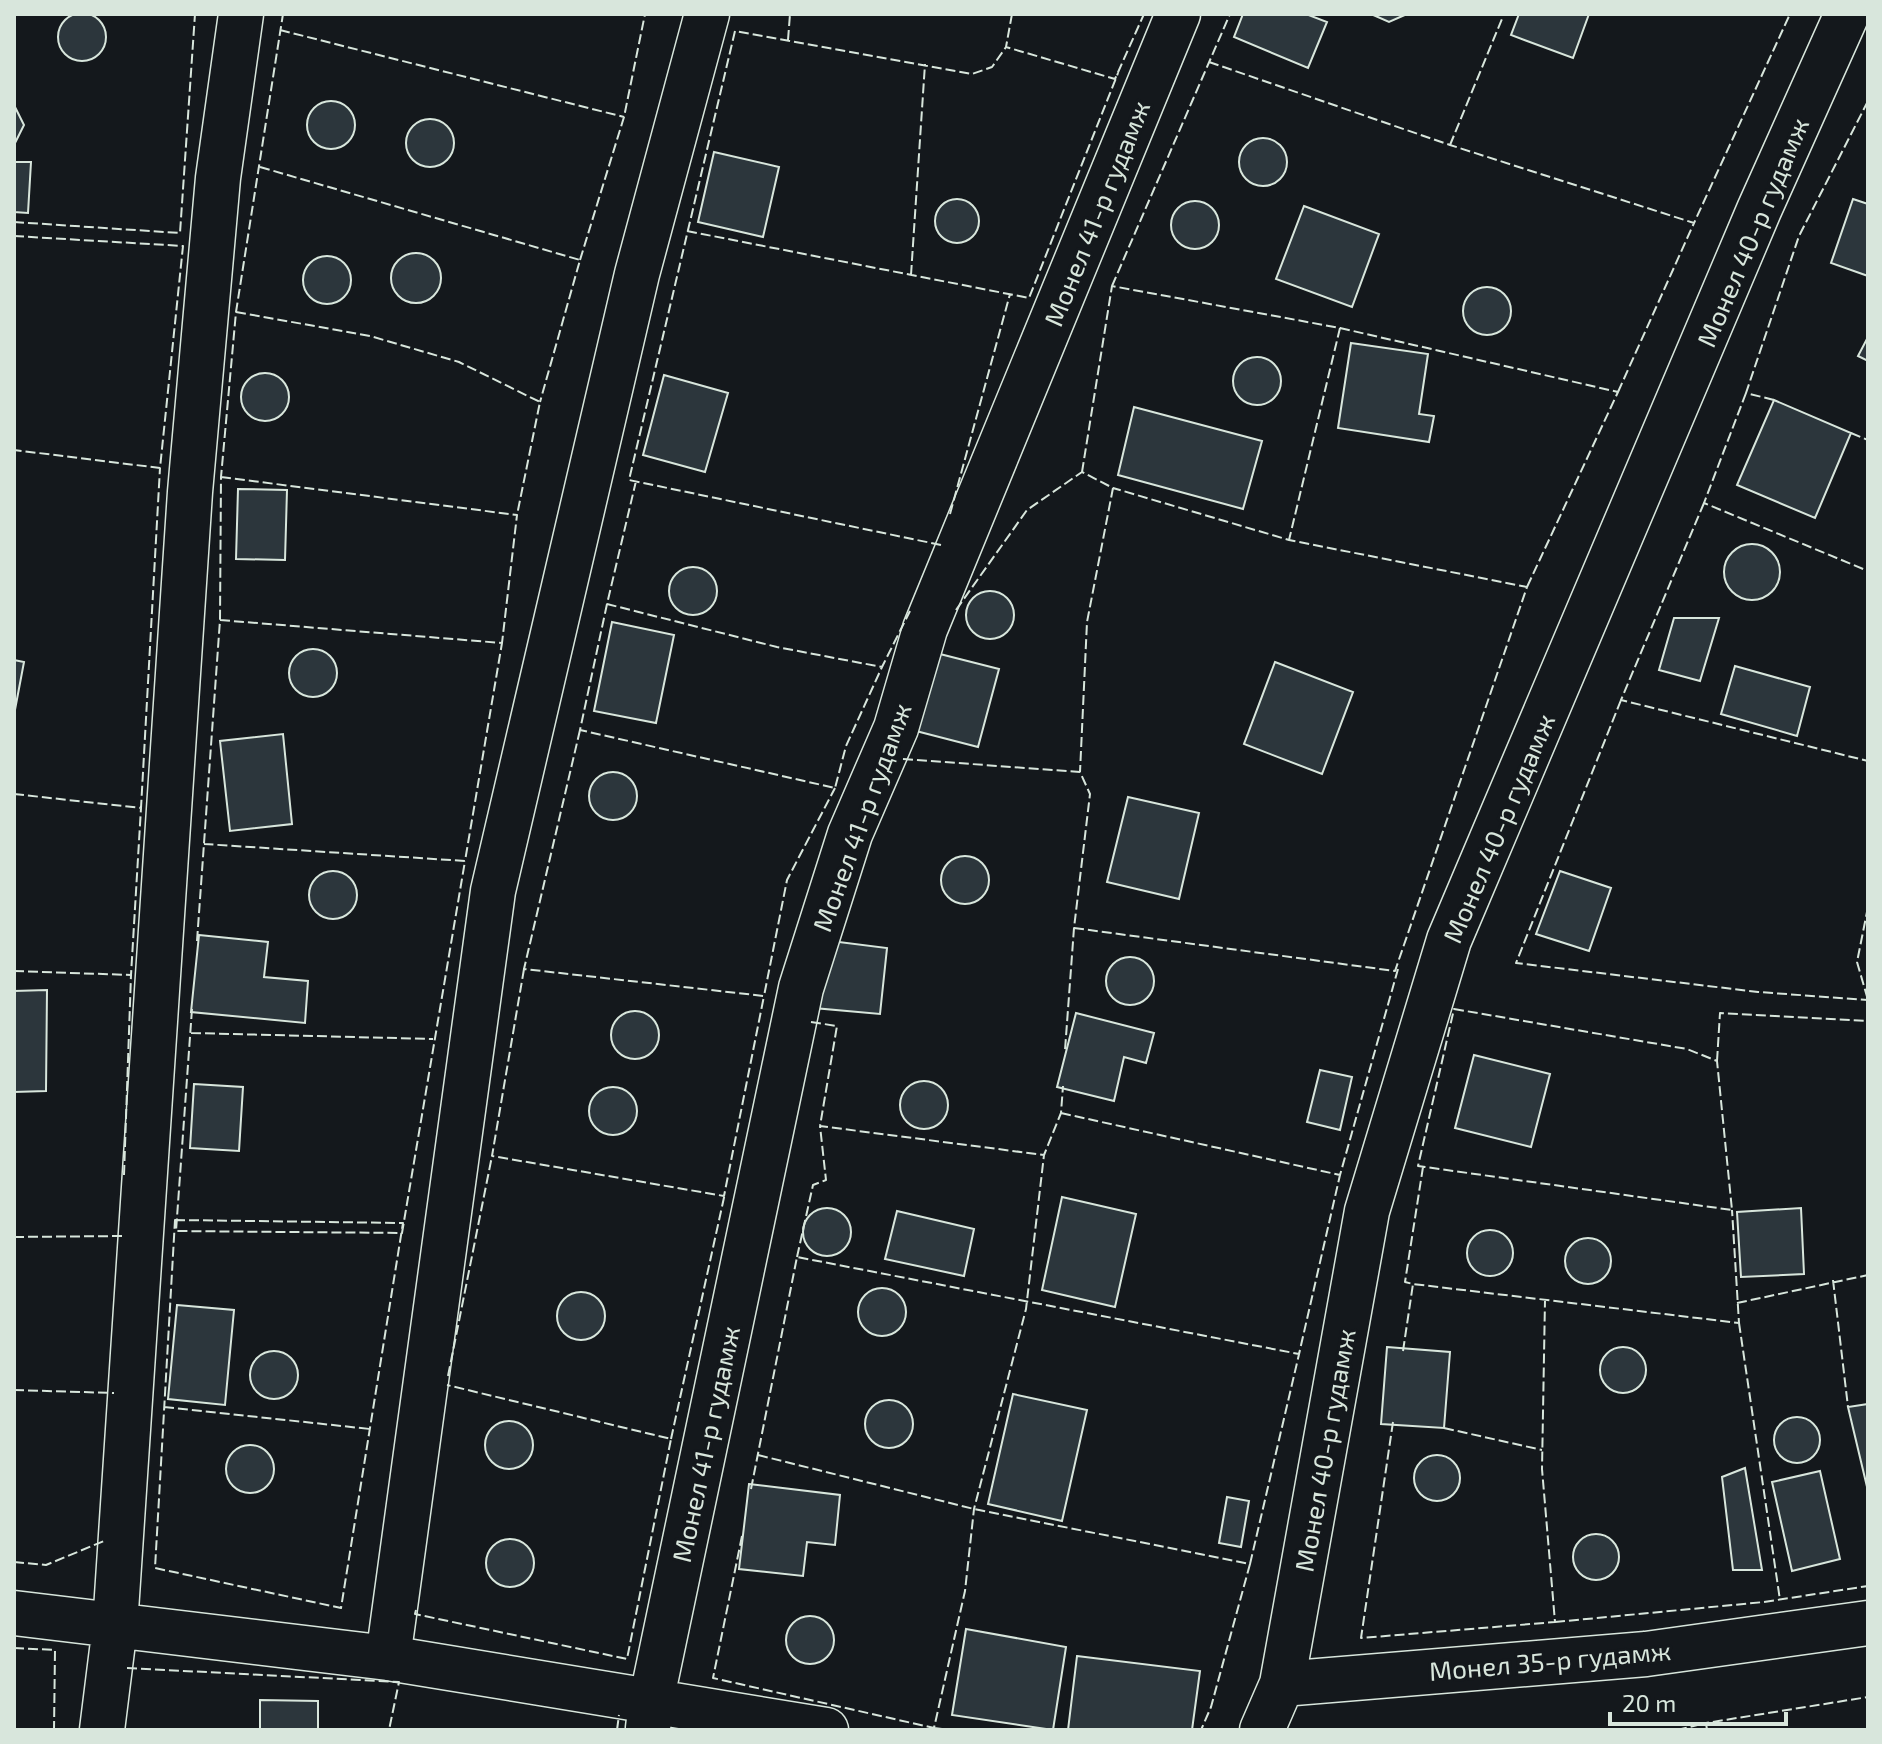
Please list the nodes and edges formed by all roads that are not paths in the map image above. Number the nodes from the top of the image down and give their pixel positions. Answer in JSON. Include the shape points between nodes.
{"nodes":[{"id":1,"x":241,"y":14,"type":"edge"},
{"id":2,"x":707,"y":14,"type":"edge"},
{"id":3,"x":1178,"y":14,"type":"edge"},
{"id":4,"x":1847,"y":14,"type":"edge"},
{"id":5,"x":14,"y":1613,"type":"edge"},
{"id":6,"x":1868,"y":1623,"type":"edge"},
{"id":7,"x":115,"y":1626,"type":"junction"},
{"id":8,"x":388,"y":1658,"type":"junction"},
{"id":9,"x":1282,"y":1684,"type":"junction"},
{"id":10,"x":650,"y":1716,"type":"edge"},
{"id":11,"x":102,"y":1730,"type":"edge"},
{"id":12,"x":826,"y":1730,"type":"edge"},
{"id":13,"x":1262,"y":1730,"type":"edge"}],
"edges":[{"from":1,"to":7,"type":"street","via":[[218,178],[191,479]]},
{"from":2,"to":8,"type":"street","via":[[637,274],[493,891]]},
{"from":3,"to":10,"type":"street","name":"Монел 41-р гудамж","via":[[925,629],[896,728],[850,834],[801,988]]},
{"from":4,"to":9,"type":"street","name":"Монел 40-р гудамж","via":[[1449,940],[1367,1211]]},
{"from":5,"to":7,"type":"street"},
{"from":6,"to":9,"type":"street","name":"Монел 35-р гудамж","via":[[1646,1654]]},
{"from":7,"to":8,"type":"street"},
{"from":7,"to":11,"type":"street"},
{"from":8,"to":10,"type":"street"},
{"from":9,"to":13,"type":"street"},
{"from":10,"to":12,"type":"street"}]}
